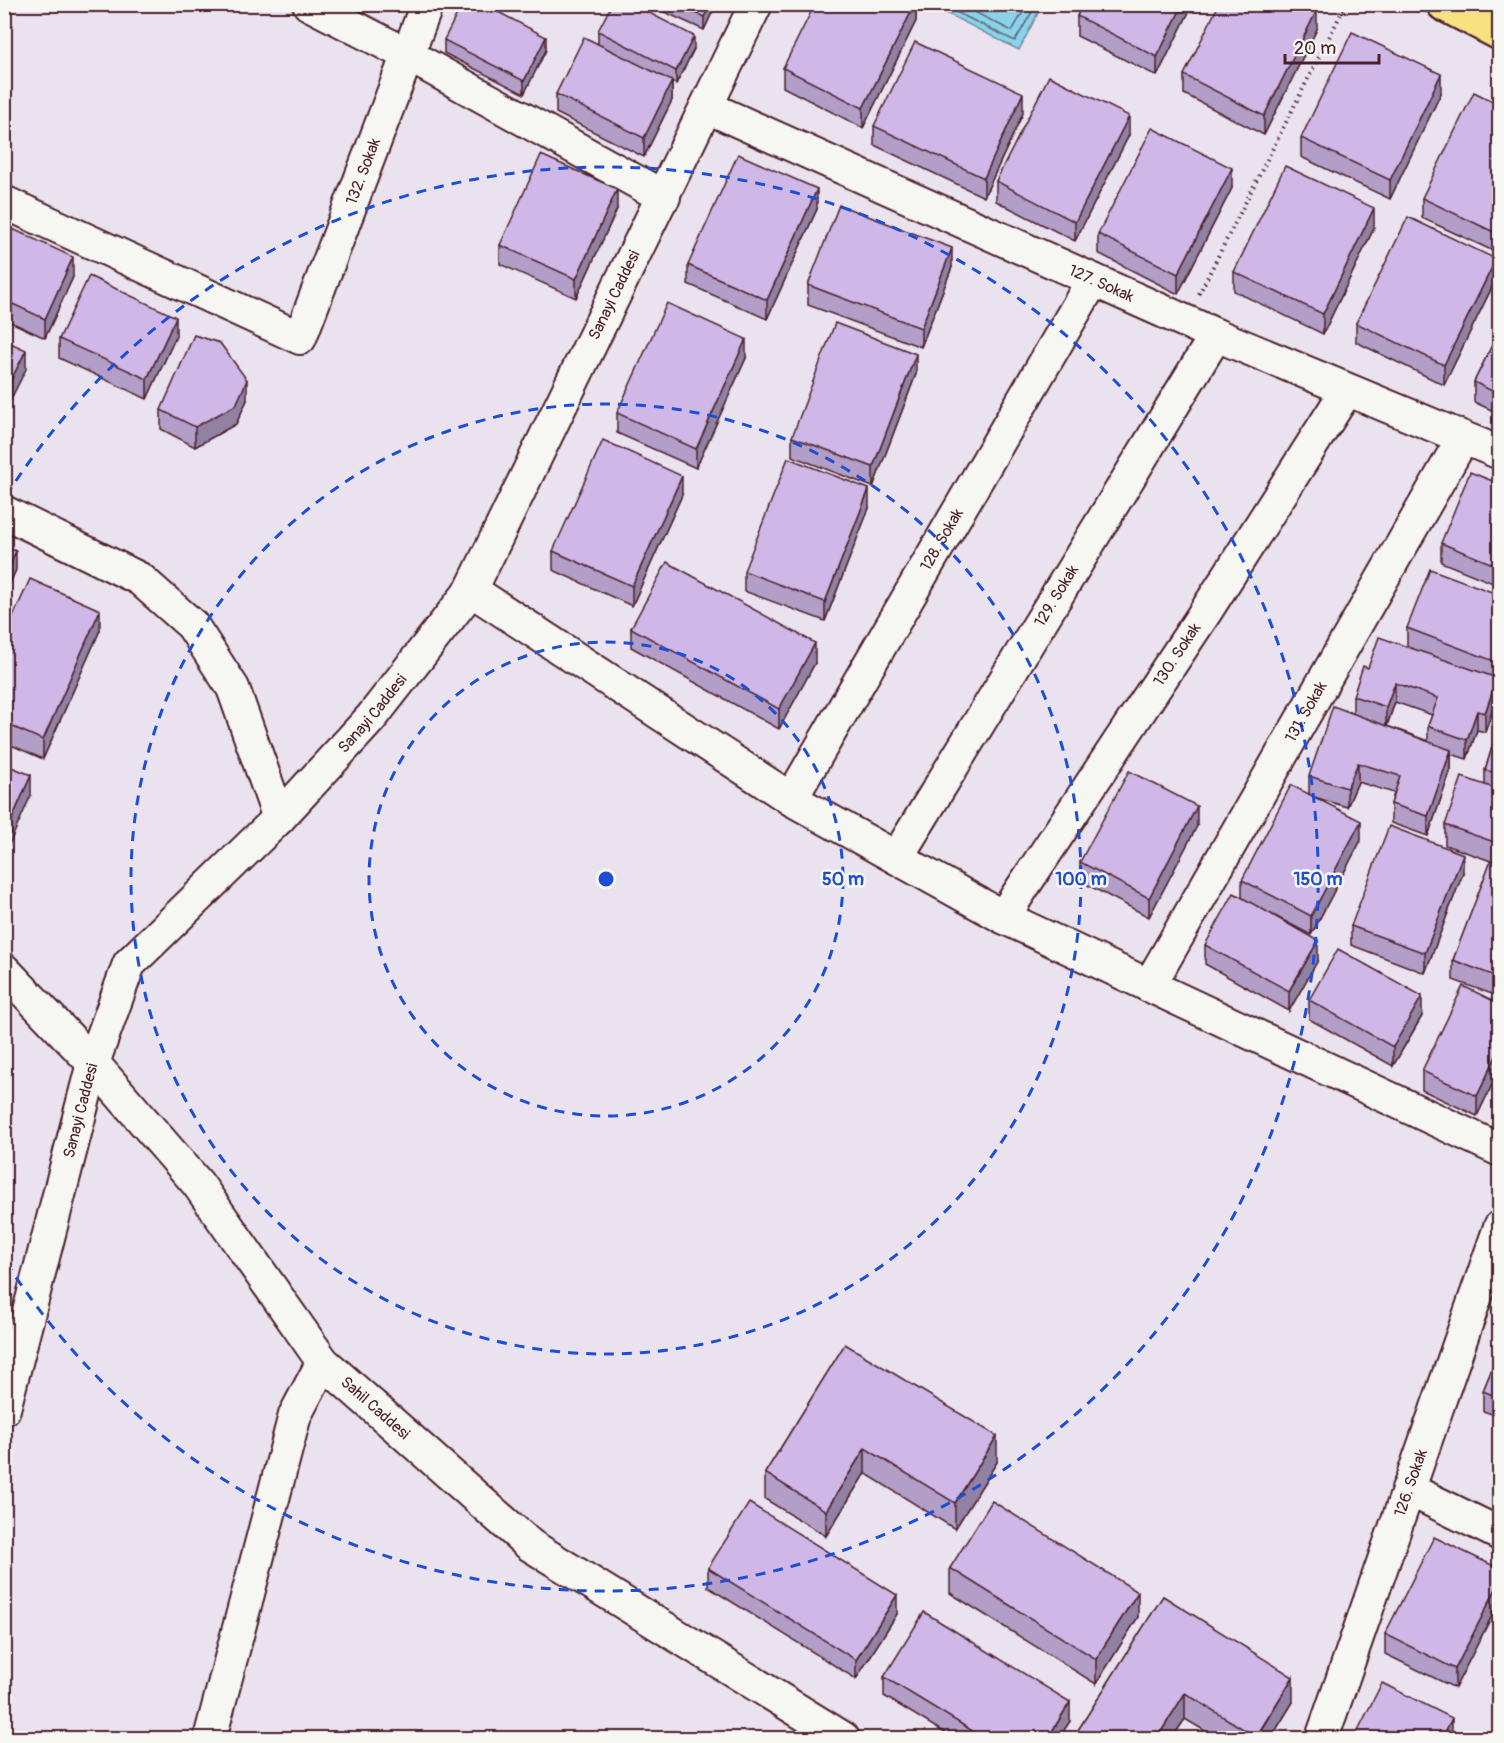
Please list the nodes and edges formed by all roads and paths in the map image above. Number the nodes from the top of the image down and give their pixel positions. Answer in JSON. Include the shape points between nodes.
{"nodes":[{"id":1,"x":309,"y":4,"type":"edge"},
{"id":2,"x":426,"y":4,"type":"edge"},
{"id":3,"x":756,"y":4,"type":"edge"},
{"id":4,"x":1346,"y":4,"type":"edge"},
{"id":5,"x":1444,"y":4,"type":"edge"},
{"id":6,"x":1484,"y":4,"type":"edge"},
{"id":7,"x":1500,"y":12,"type":"edge"},
{"id":8,"x":1500,"y":33,"type":"edge"},
{"id":9,"x":408,"y":55,"type":"junction"},
{"id":10,"x":707,"y":107,"type":"junction"},
{"id":11,"x":664,"y":196,"type":"junction"},
{"id":12,"x":4,"y":202,"type":"edge"},
{"id":13,"x":1093,"y":280,"type":"junction"},
{"id":14,"x":1185,"y":322,"type":"junction"},
{"id":15,"x":1216,"y":335,"type":"junction"},
{"id":16,"x":1347,"y":390,"type":"junction"},
{"id":17,"x":1463,"y":438,"type":"junction"},
{"id":18,"x":1500,"y":453,"type":"edge"},
{"id":19,"x":4,"y":512,"type":"edge"},
{"id":20,"x":471,"y":590,"type":"junction"},
{"id":21,"x":791,"y":799,"type":"junction"},
{"id":22,"x":279,"y":818,"type":"junction"},
{"id":23,"x":897,"y":857,"type":"junction"},
{"id":24,"x":1004,"y":917,"type":"junction"},
{"id":25,"x":4,"y":970,"type":"edge"},
{"id":26,"x":1149,"y":986,"type":"junction"},
{"id":27,"x":93,"y":1063,"type":"junction"},
{"id":28,"x":1500,"y":1150,"type":"edge"},
{"id":29,"x":1500,"y":1227,"type":"edge"},
{"id":30,"x":323,"y":1362,"type":"junction"},
{"id":31,"x":4,"y":1409,"type":"edge"},
{"id":32,"x":1408,"y":1489,"type":"junction"},
{"id":33,"x":1500,"y":1534,"type":"edge"},
{"id":34,"x":210,"y":1738,"type":"edge"},
{"id":35,"x":843,"y":1738,"type":"edge"},
{"id":36,"x":1322,"y":1738,"type":"edge"}],
"edges":[{"from":1,"to":9,"type":"street"},
{"from":2,"to":9,"type":"street","name":"132. Sokak"},
{"from":3,"to":10,"type":"street","name":"Sanayi Caddesi"},
{"from":4,"to":14,"type":"path"},
{"from":5,"to":8,"type":"main road"},
{"from":6,"to":7,"type":"main road"},
{"from":9,"to":11,"type":"street"},
{"from":9,"to":12,"type":"street","name":"132. Sokak","via":[[300,338]]},
{"from":10,"to":11,"type":"street","name":"Sanayi Caddesi"},
{"from":10,"to":13,"type":"street","name":"127. Sokak"},
{"from":11,"to":20,"type":"street","name":"Sanayi Caddesi"},
{"from":13,"to":14,"type":"street","name":"127. Sokak"},
{"from":13,"to":21,"type":"street","name":"128. Sokak"},
{"from":14,"to":15,"type":"street","name":"127. Sokak"},
{"from":15,"to":16,"type":"street","name":"127. Sokak"},
{"from":15,"to":23,"type":"street","name":"129. Sokak"},
{"from":16,"to":17,"type":"street","name":"127. Sokak"},
{"from":16,"to":24,"type":"street","name":"130. Sokak"},
{"from":17,"to":18,"type":"street","name":"127. Sokak"},
{"from":17,"to":26,"type":"street","name":"131. Sokak"},
{"from":19,"to":22,"type":"street","via":[[140,579],[192,625],[232,688]]},
{"from":20,"to":21,"type":"street"},
{"from":20,"to":22,"type":"street","name":"Sanayi Caddesi","via":[[371,718]]},
{"from":21,"to":23,"type":"street"},
{"from":22,"to":27,"type":"street","name":"Sanayi Caddesi","via":[[129,964]]},
{"from":23,"to":24,"type":"street"},
{"from":24,"to":26,"type":"street"},
{"from":25,"to":27,"type":"street","name":"Sahil Caddesi"},
{"from":26,"to":28,"type":"street"},
{"from":27,"to":30,"type":"street","name":"Sahil Caddesi","via":[[198,1184]]},
{"from":27,"to":31,"type":"street","name":"Sanayi Caddesi"},
{"from":29,"to":32,"type":"street","name":"126. Sokak"},
{"from":30,"to":34,"type":"street","via":[[295,1415]]},
{"from":30,"to":35,"type":"street","name":"Sahil Caddesi","via":[[530,1545]]},
{"from":32,"to":33,"type":"street"},
{"from":32,"to":36,"type":"street","name":"126. Sokak"}]}
